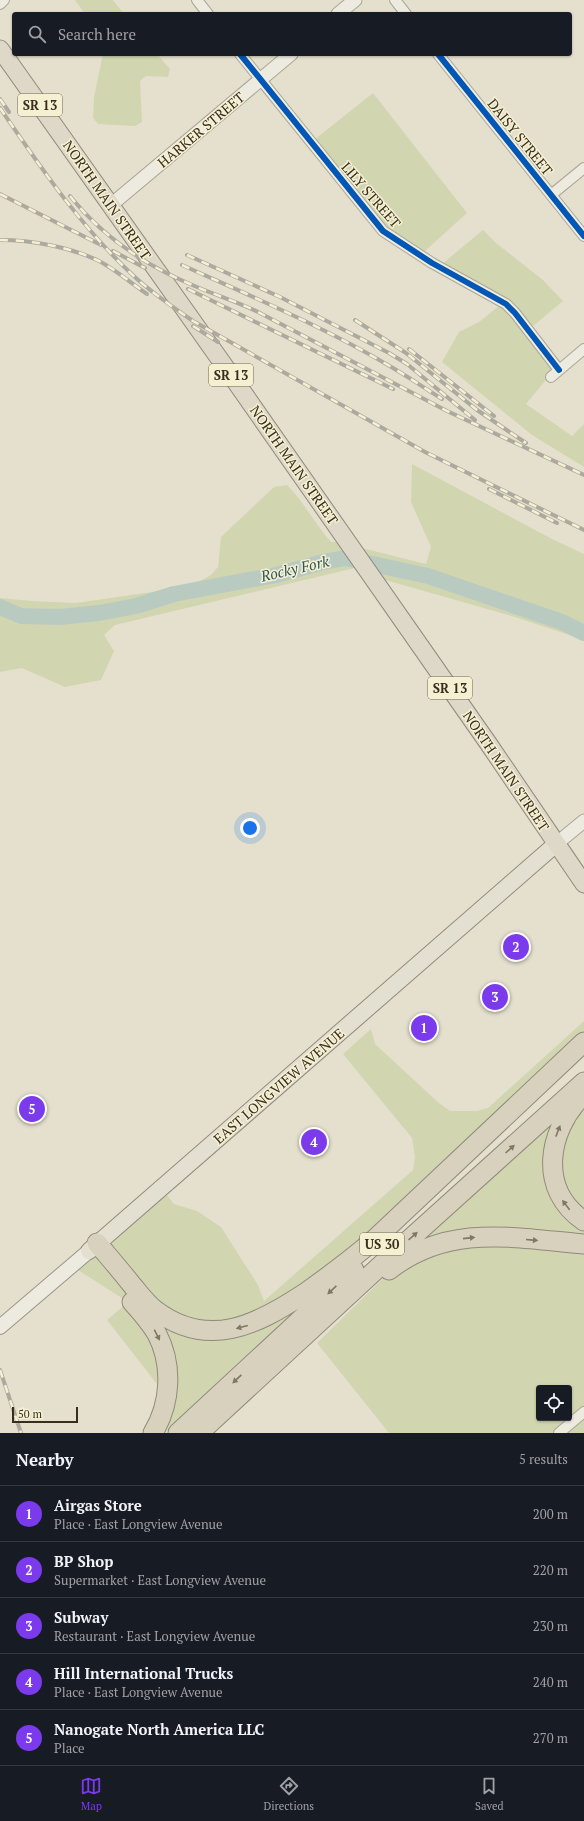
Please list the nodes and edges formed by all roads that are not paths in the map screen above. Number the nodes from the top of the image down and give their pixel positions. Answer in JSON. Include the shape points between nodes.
{"nodes":[{"id":1,"x":4,"y":0,"type":"edge"},
{"id":2,"x":197,"y":0,"type":"edge"},
{"id":3,"x":355,"y":0,"type":"edge"},
{"id":4,"x":395,"y":0,"type":"edge"},
{"id":5,"x":0,"y":4,"type":"edge"},
{"id":6,"x":206,"y":12,"type":"edge"},
{"id":7,"x":340,"y":12,"type":"edge"},
{"id":8,"x":404,"y":12,"type":"edge"},
{"id":9,"x":0,"y":49,"type":"edge"},
{"id":10,"x":242,"y":56,"type":"edge"},
{"id":11,"x":289,"y":56,"type":"edge"},
{"id":12,"x":440,"y":56,"type":"edge"},
{"id":13,"x":261,"y":80,"type":"junction"},
{"id":14,"x":584,"y":168,"type":"edge"},
{"id":15,"x":552,"y":195,"type":"junction"},
{"id":16,"x":111,"y":205,"type":"junction"},
{"id":17,"x":584,"y":236,"type":"edge"},
{"id":18,"x":584,"y":349,"type":"edge"},
{"id":19,"x":559,"y":370,"type":"junction"},
{"id":20,"x":551,"y":377,"type":"dead end"},
{"id":21,"x":584,"y":821,"type":"edge"},
{"id":22,"x":556,"y":844,"type":"junction"},
{"id":23,"x":584,"y":884,"type":"edge"},
{"id":24,"x":584,"y":1042,"type":"edge"},
{"id":25,"x":584,"y":1052,"type":"edge"},
{"id":26,"x":584,"y":1082,"type":"edge"},
{"id":27,"x":584,"y":1094,"type":"edge"},
{"id":28,"x":584,"y":1222,"type":"edge"},
{"id":29,"x":584,"y":1244,"type":"edge"},
{"id":30,"x":93,"y":1247,"type":"junction"},
{"id":31,"x":0,"y":1327,"type":"edge"},
{"id":32,"x":584,"y":1412,"type":"edge"},
{"id":33,"x":201,"y":1431,"type":"edge"},
{"id":34,"x":153,"y":1433,"type":"edge"},
{"id":35,"x":178,"y":1433,"type":"edge"},
{"id":36,"x":559,"y":1433,"type":"edge"}],
"edges":[{"from":1,"to":5,"type":"street"},
{"from":2,"to":6,"type":"street"},
{"from":3,"to":7,"type":"street"},
{"from":4,"to":8,"type":"street"},
{"from":9,"to":16,"type":"highway","name":"NORTH MAIN STREET","number":"SR 13"},
{"from":10,"to":13,"type":"street","name":"LILY STREET"},
{"from":11,"to":13,"type":"street","name":"HARKER STREET"},
{"from":12,"to":15,"type":"street","name":"DAISY STREET"},
{"from":13,"to":16,"type":"street","name":"HARKER STREET"},
{"from":13,"to":19,"type":"street","name":"LILY STREET","via":[[383,231],[432,263],[506,304]]},
{"from":14,"to":15,"type":"street"},
{"from":15,"to":17,"type":"street","name":"DAISY STREET"},
{"from":16,"to":22,"type":"highway","name":"NORTH MAIN STREET","number":"SR 13"},
{"from":18,"to":19,"type":"street"},
{"from":19,"to":20,"type":"street"},
{"from":21,"to":22,"type":"street"},
{"from":22,"to":23,"type":"highway","name":"NORTH MAIN STREET","number":"SR 13"},
{"from":22,"to":30,"type":"main road","name":"EAST LONGVIEW AVENUE"},
{"from":24,"to":30,"type":"highway","one_way":true,"via":[[375,1239],[301,1296],[252,1323],[216,1331],[202,1330],[176,1322],[154,1309]]},
{"from":25,"to":35,"type":"highway","number":"US 30","one_way":true,"via":[[372,1254]]},
{"from":33,"to":26,"type":"highway","number":"US 30","one_way":true},
{"from":28,"to":27,"type":"highway","one_way":true,"via":[[563,1200],[552,1162],[559,1127]]},
{"from":33,"to":29,"type":"highway","one_way":true,"via":[[231,1413],[369,1287],[392,1268],[418,1252],[446,1241],[480,1236]]},
{"from":30,"to":31,"type":"main road","name":"EAST LONGVIEW AVENUE"},
{"from":30,"to":34,"type":"highway","one_way":true,"via":[[151,1324],[162,1346],[168,1389],[166,1402]]},
{"from":32,"to":36,"type":"street"}]}
